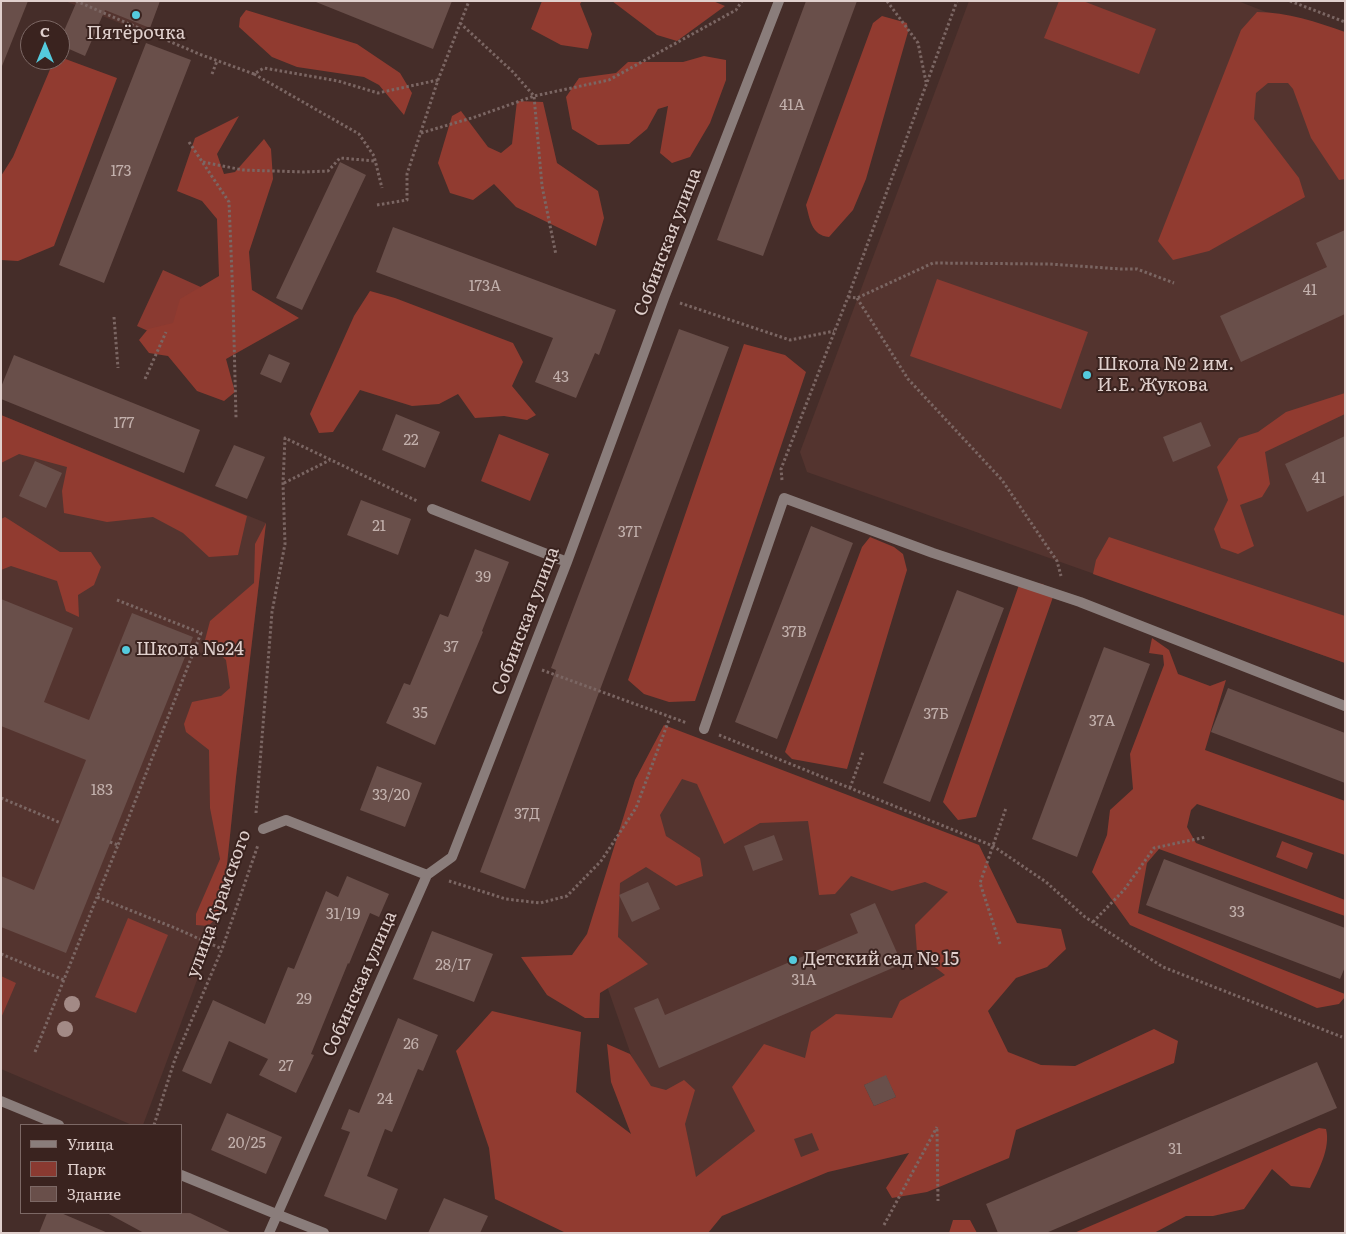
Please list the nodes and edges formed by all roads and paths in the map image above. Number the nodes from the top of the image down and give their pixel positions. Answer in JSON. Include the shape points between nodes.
{"nodes":[{"id":1,"x":76,"y":1,"type":"edge"},
{"id":2,"x":469,"y":1,"type":"edge"},
{"id":3,"x":742,"y":1,"type":"edge"},
{"id":4,"x":779,"y":1,"type":"edge"},
{"id":5,"x":887,"y":1,"type":"edge"},
{"id":6,"x":957,"y":1,"type":"edge"},
{"id":7,"x":1290,"y":1,"type":"edge"},
{"id":8,"x":1345,"y":22,"type":"edge"},
{"id":9,"x":460,"y":23,"type":"junction"},
{"id":10,"x":217,"y":61,"type":"junction"},
{"id":11,"x":212,"y":74,"type":"dead end"},
{"id":12,"x":254,"y":74,"type":"junction"},
{"id":13,"x":438,"y":80,"type":"junction"},
{"id":14,"x":926,"y":83,"type":"junction"},
{"id":15,"x":534,"y":96,"type":"junction"},
{"id":16,"x":420,"y":133,"type":"junction"},
{"id":17,"x":189,"y":142,"type":"dead end"},
{"id":18,"x":375,"y":161,"type":"junction"},
{"id":19,"x":202,"y":162,"type":"junction"},
{"id":20,"x":382,"y":188,"type":"dead end"},
{"id":21,"x":377,"y":205,"type":"dead end"},
{"id":22,"x":556,"y":255,"type":"dead end"},
{"id":23,"x":1174,"y":282,"type":"dead end"},
{"id":24,"x":848,"y":297,"type":"junction"},
{"id":25,"x":664,"y":298,"type":"junction"},
{"id":26,"x":857,"y":298,"type":"junction"},
{"id":27,"x":114,"y":317,"type":"dead end"},
{"id":28,"x":835,"y":331,"type":"junction"},
{"id":29,"x":166,"y":332,"type":"dead end"},
{"id":30,"x":118,"y":368,"type":"dead end"},
{"id":31,"x":145,"y":379,"type":"dead end"},
{"id":32,"x":236,"y":418,"type":"dead end"},
{"id":33,"x":330,"y":460,"type":"junction"},
{"id":34,"x":283,"y":483,"type":"junction"},
{"id":35,"x":784,"y":498,"type":"junction"},
{"id":36,"x":432,"y":509,"type":"joint"},
{"id":37,"x":567,"y":562,"type":"junction"},
{"id":38,"x":1066,"y":597,"type":"junction"},
{"id":39,"x":116,"y":600,"type":"dead end"},
{"id":40,"x":527,"y":664,"type":"junction"},
{"id":41,"x":1345,"y":706,"type":"edge"},
{"id":42,"x":670,"y":717,"type":"junction"},
{"id":43,"x":704,"y":729,"type":"junction"},
{"id":44,"x":863,"y":752,"type":"dead end"},
{"id":45,"x":850,"y":788,"type":"junction"},
{"id":46,"x":1,"y":798,"type":"edge"},
{"id":47,"x":1006,"y":808,"type":"dead end"},
{"id":48,"x":61,"y":823,"type":"dead end"},
{"id":49,"x":263,"y":829,"type":"junction"},
{"id":50,"x":1206,"y":837,"type":"dead end"},
{"id":51,"x":110,"y":842,"type":"dead end"},
{"id":52,"x":118,"y":845,"type":"junction"},
{"id":53,"x":993,"y":846,"type":"junction"},
{"id":54,"x":427,"y":875,"type":"junction"},
{"id":55,"x":97,"y":897,"type":"junction"},
{"id":56,"x":1093,"y":922,"type":"junction"},
{"id":57,"x":1000,"y":944,"type":"dead end"},
{"id":58,"x":222,"y":949,"type":"junction"},
{"id":59,"x":1,"y":954,"type":"edge"},
{"id":60,"x":64,"y":980,"type":"junction"},
{"id":61,"x":1342,"y":1037,"type":"dead end"},
{"id":62,"x":35,"y":1052,"type":"dead end"},
{"id":63,"x":1,"y":1101,"type":"edge"},
{"id":64,"x":57,"y":1124,"type":"edge"},
{"id":65,"x":154,"y":1124,"type":"edge"},
{"id":66,"x":182,"y":1175,"type":"edge"},
{"id":67,"x":938,"y":1201,"type":"dead end"},
{"id":68,"x":276,"y":1214,"type":"junction"},
{"id":69,"x":884,"y":1225,"type":"dead end"},
{"id":70,"x":269,"y":1233,"type":"edge"},
{"id":71,"x":324,"y":1233,"type":"edge"}],
"edges":[{"from":1,"to":10,"type":"path"},
{"from":2,"to":9,"type":"path"},
{"from":3,"to":15,"type":"path","via":[[736,10],[609,80]]},
{"from":4,"to":25,"type":"street","name":"Собинская улица"},
{"from":5,"to":14,"type":"path","via":[[918,43]]},
{"from":6,"to":14,"type":"path"},
{"from":7,"to":8,"type":"path"},
{"from":9,"to":13,"type":"path"},
{"from":9,"to":15,"type":"path"},
{"from":10,"to":11,"type":"path"},
{"from":10,"to":12,"type":"path"},
{"from":12,"to":13,"type":"path","via":[[264,68],[338,81],[378,92]]},
{"from":12,"to":18,"type":"path","via":[[359,134]]},
{"from":13,"to":16,"type":"path"},
{"from":14,"to":24,"type":"path"},
{"from":15,"to":16,"type":"path"},
{"from":15,"to":22,"type":"path","via":[[542,186]]},
{"from":16,"to":21,"type":"path","via":[[407,174],[407,200]]},
{"from":17,"to":19,"type":"path"},
{"from":18,"to":19,"type":"path","via":[[340,158],[328,171],[304,172],[243,170]]},
{"from":18,"to":20,"type":"path"},
{"from":19,"to":32,"type":"path","via":[[229,202]]},
{"from":23,"to":26,"type":"path","via":[[1137,269],[934,263]]},
{"from":24,"to":26,"type":"path"},
{"from":24,"to":28,"type":"path"},
{"from":25,"to":28,"type":"path","via":[[790,340]]},
{"from":25,"to":37,"type":"street","name":"Собинская улица"},
{"from":26,"to":38,"type":"path","via":[[908,379],[1002,480],[1057,561]]},
{"from":27,"to":30,"type":"path"},
{"from":28,"to":35,"type":"path","via":[[782,469]]},
{"from":29,"to":31,"type":"path"},
{"from":33,"to":34,"type":"path"},
{"from":33,"to":34,"type":"path","via":[[285,438]]},
{"from":33,"to":36,"type":"path"},
{"from":34,"to":49,"type":"path","via":[[285,544],[272,612],[255,812]]},
{"from":35,"to":38,"type":"street","via":[[933,553]]},
{"from":35,"to":43,"type":"street"},
{"from":36,"to":37,"type":"street"},
{"from":37,"to":40,"type":"street","name":"Собинская улица"},
{"from":38,"to":41,"type":"street"},
{"from":39,"to":52,"type":"path","via":[[201,633]]},
{"from":40,"to":42,"type":"path"},
{"from":40,"to":54,"type":"street","name":"Собинская улица","via":[[452,857]]},
{"from":42,"to":43,"type":"path"},
{"from":42,"to":54,"type":"path","via":[[636,808],[601,861],[567,896],[540,903],[506,899]]},
{"from":43,"to":45,"type":"path"},
{"from":44,"to":45,"type":"path"},
{"from":45,"to":53,"type":"path"},
{"from":46,"to":48,"type":"path"},
{"from":47,"to":53,"type":"path"},
{"from":49,"to":54,"type":"street","name":"улица Крамского","via":[[286,820]]},
{"from":49,"to":58,"type":"path","name":"улица Крамского"},
{"from":50,"to":56,"type":"path","via":[[1154,848],[1124,890]]},
{"from":51,"to":52,"type":"path"},
{"from":52,"to":55,"type":"path"},
{"from":53,"to":56,"type":"path","via":[[1046,882]]},
{"from":53,"to":57,"type":"path","via":[[980,883]]},
{"from":54,"to":68,"type":"street","name":"Собинская улица"},
{"from":55,"to":58,"type":"path"},
{"from":55,"to":60,"type":"path"},
{"from":56,"to":61,"type":"path","via":[[1163,967]]},
{"from":58,"to":65,"type":"path","name":"улица Крамского","via":[[175,1059]]},
{"from":59,"to":60,"type":"path"},
{"from":60,"to":62,"type":"path"},
{"from":63,"to":64,"type":"street"},
{"from":66,"to":68,"type":"street"},
{"from":67,"to":69,"type":"path","via":[[937,1127]]},
{"from":68,"to":70,"type":"street","name":"Собинская улица"},
{"from":68,"to":71,"type":"street"}]}
